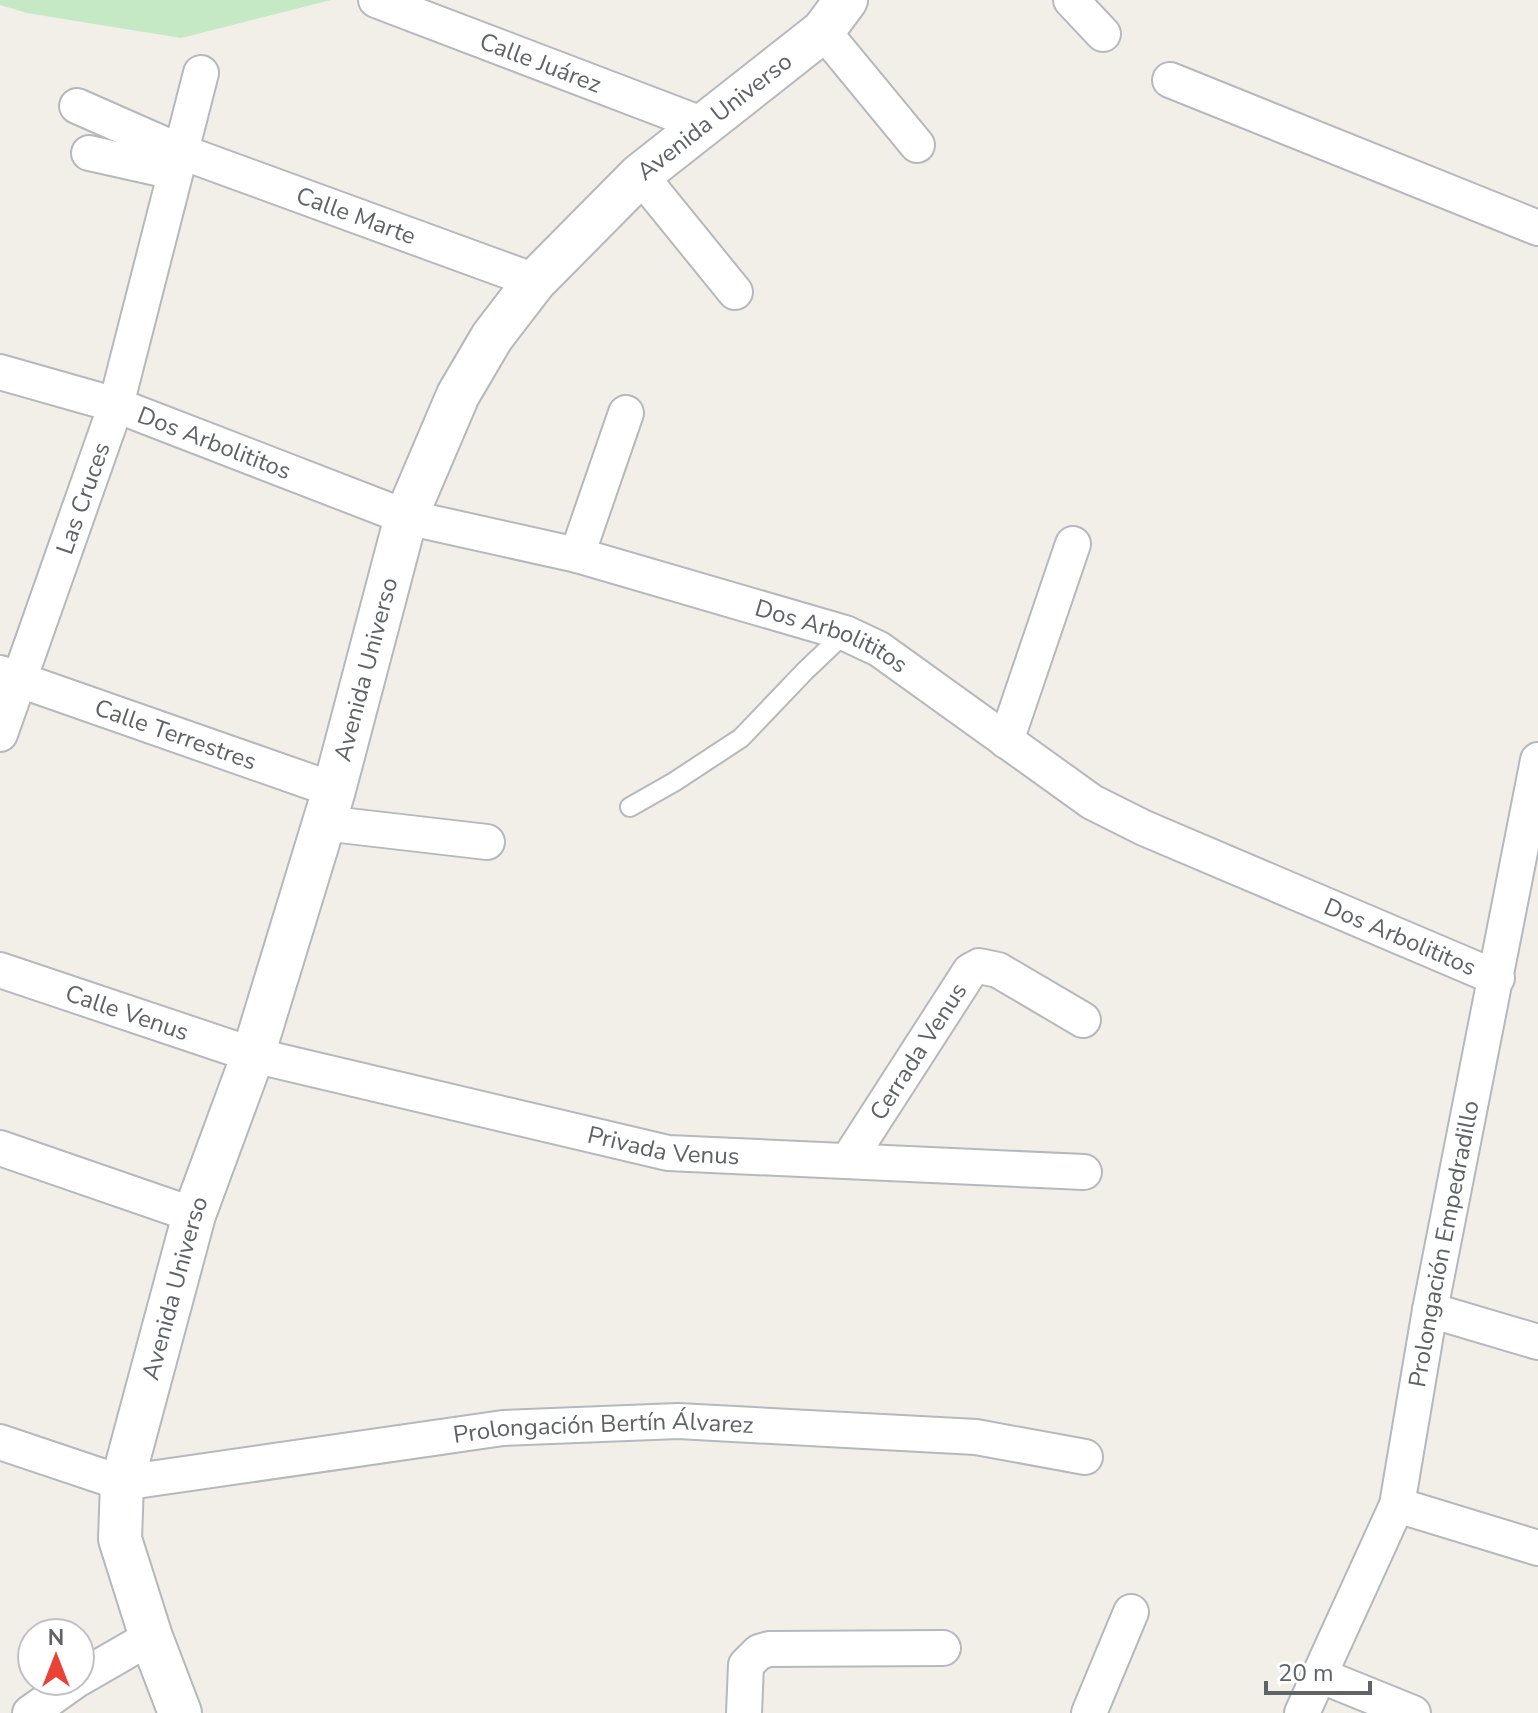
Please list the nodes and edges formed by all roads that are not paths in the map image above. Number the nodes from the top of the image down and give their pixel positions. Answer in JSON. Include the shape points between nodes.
{"nodes":[{"id":1,"x":376,"y":0,"type":"edge"},
{"id":2,"x":1071,"y":0,"type":"edge"},
{"id":3,"x":834,"y":15,"type":"edge"},
{"id":4,"x":1103,"y":34,"type":"dead end"},
{"id":5,"x":201,"y":73,"type":"dead end"},
{"id":6,"x":1170,"y":80,"type":"dead end"},
{"id":7,"x":77,"y":106,"type":"dead end"},
{"id":8,"x":704,"y":125,"type":"junction"},
{"id":9,"x":917,"y":145,"type":"dead end"},
{"id":10,"x":89,"y":153,"type":"dead end"},
{"id":11,"x":177,"y":162,"type":"junction"},
{"id":12,"x":640,"y":175,"type":"junction"},
{"id":13,"x":1538,"y":228,"type":"edge"},
{"id":14,"x":535,"y":281,"type":"junction"},
{"id":15,"x":735,"y":292,"type":"dead end"},
{"id":16,"x":0,"y":372,"type":"edge"},
{"id":17,"x":116,"y":405,"type":"junction"},
{"id":18,"x":626,"y":413,"type":"dead end"},
{"id":19,"x":406,"y":517,"type":"junction"},
{"id":20,"x":1073,"y":544,"type":"dead end"},
{"id":21,"x":577,"y":555,"type":"junction"},
{"id":22,"x":845,"y":633,"type":"junction"},
{"id":23,"x":10,"y":676,"type":"edge"},
{"id":24,"x":0,"y":734,"type":"edge"},
{"id":25,"x":1006,"y":741,"type":"junction"},
{"id":26,"x":1538,"y":760,"type":"edge"},
{"id":27,"x":329,"y":806,"type":"junction"},
{"id":28,"x":630,"y":807,"type":"dead end"},
{"id":29,"x":487,"y":842,"type":"dead end"},
{"id":30,"x":0,"y":970,"type":"edge"},
{"id":31,"x":1497,"y":978,"type":"junction"},
{"id":32,"x":1083,"y":1020,"type":"dead end"},
{"id":33,"x":253,"y":1055,"type":"junction"},
{"id":34,"x":0,"y":1148,"type":"edge"},
{"id":35,"x":849,"y":1159,"type":"junction"},
{"id":36,"x":1084,"y":1172,"type":"dead end"},
{"id":37,"x":194,"y":1215,"type":"junction"},
{"id":38,"x":1430,"y":1310,"type":"junction"},
{"id":39,"x":1538,"y":1342,"type":"edge"},
{"id":40,"x":0,"y":1442,"type":"edge"},
{"id":41,"x":1085,"y":1457,"type":"dead end"},
{"id":42,"x":122,"y":1483,"type":"junction"},
{"id":43,"x":1397,"y":1505,"type":"junction"},
{"id":44,"x":1538,"y":1548,"type":"edge"},
{"id":45,"x":1131,"y":1612,"type":"dead end"},
{"id":46,"x":151,"y":1637,"type":"junction"},
{"id":47,"x":943,"y":1648,"type":"dead end"},
{"id":48,"x":96,"y":1669,"type":"edge"},
{"id":49,"x":1319,"y":1675,"type":"junction"},
{"id":50,"x":52,"y":1697,"type":"edge"},
{"id":51,"x":30,"y":1713,"type":"edge"},
{"id":52,"x":180,"y":1713,"type":"edge"},
{"id":53,"x":744,"y":1713,"type":"edge"},
{"id":54,"x":1089,"y":1713,"type":"edge"},
{"id":55,"x":1302,"y":1713,"type":"edge"},
{"id":56,"x":1413,"y":1713,"type":"edge"}],
"edges":[{"from":1,"to":8,"type":"street","name":"Calle Juárez"},
{"from":2,"to":4,"type":"street"},
{"from":3,"to":8,"type":"street","name":"Avenida Universo"},
{"from":3,"to":9,"type":"street"},
{"from":5,"to":11,"type":"street","name":"Las Cruces"},
{"from":6,"to":13,"type":"street"},
{"from":7,"to":11,"type":"street"},
{"from":8,"to":12,"type":"street","name":"Avenida Universo"},
{"from":10,"to":11,"type":"street"},
{"from":11,"to":14,"type":"street","name":"Calle Marte"},
{"from":11,"to":17,"type":"street","name":"Las Cruces"},
{"from":12,"to":14,"type":"street","name":"Avenida Universo"},
{"from":12,"to":15,"type":"street"},
{"from":14,"to":19,"type":"street","name":"Avenida Universo","via":[[492,337],[458,395]]},
{"from":16,"to":17,"type":"street","name":"Dos Arbolititos"},
{"from":17,"to":19,"type":"street","name":"Dos Arbolititos"},
{"from":17,"to":23,"type":"street","name":"Las Cruces"},
{"from":18,"to":21,"type":"street"},
{"from":19,"to":21,"type":"street","name":"Dos Arbolititos"},
{"from":19,"to":27,"type":"street","name":"Avenida Universo"},
{"from":20,"to":25,"type":"street"},
{"from":21,"to":22,"type":"street","name":"Dos Arbolititos"},
{"from":22,"to":25,"type":"street","name":"Dos Arbolititos","via":[[879,649]]},
{"from":22,"to":28,"type":"lane","via":[[741,738]]},
{"from":23,"to":24,"type":"street","name":"Las Cruces"},
{"from":23,"to":27,"type":"street","name":"Calle Terrestres"},
{"from":25,"to":31,"type":"street","name":"Dos Arbolititos","via":[[1092,802],[1144,828]]},
{"from":26,"to":31,"type":"street","name":"Prolongación Empedradillo"},
{"from":27,"to":29,"type":"street","name":"Calle Terrestres"},
{"from":27,"to":33,"type":"street","name":"Avenida Universo"},
{"from":30,"to":33,"type":"street","name":"Calle Venus"},
{"from":31,"to":38,"type":"street","name":"Prolongación Empedradillo"},
{"from":32,"to":35,"type":"street","name":"Cerrada Venus","via":[[998,970],[979,966],[970,971]]},
{"from":33,"to":35,"type":"street","name":"Privada Venus","via":[[668,1153]]},
{"from":33,"to":37,"type":"street","name":"Avenida Universo"},
{"from":34,"to":37,"type":"street"},
{"from":35,"to":36,"type":"street","name":"Privada Venus"},
{"from":37,"to":42,"type":"street","name":"Avenida Universo"},
{"from":38,"to":39,"type":"street"},
{"from":38,"to":43,"type":"street","name":"Prolongación Empedradillo"},
{"from":40,"to":42,"type":"street"},
{"from":41,"to":42,"type":"street","name":"Prolongación Bertín Álvarez","via":[[976,1437],[678,1421],[503,1428]]},
{"from":42,"to":46,"type":"street","name":"Avenida Universo","via":[[120,1539]]},
{"from":43,"to":44,"type":"street"},
{"from":43,"to":49,"type":"street","name":"Prolongación Empedradillo"},
{"from":45,"to":54,"type":"street"},
{"from":46,"to":48,"type":"street"},
{"from":46,"to":52,"type":"street","name":"Avenida Universo"},
{"from":47,"to":53,"type":"street","via":[[759,1652],[746,1665]]},
{"from":49,"to":55,"type":"street","name":"Prolongación Empedradillo"},
{"from":49,"to":56,"type":"street"},
{"from":50,"to":51,"type":"street"}]}
